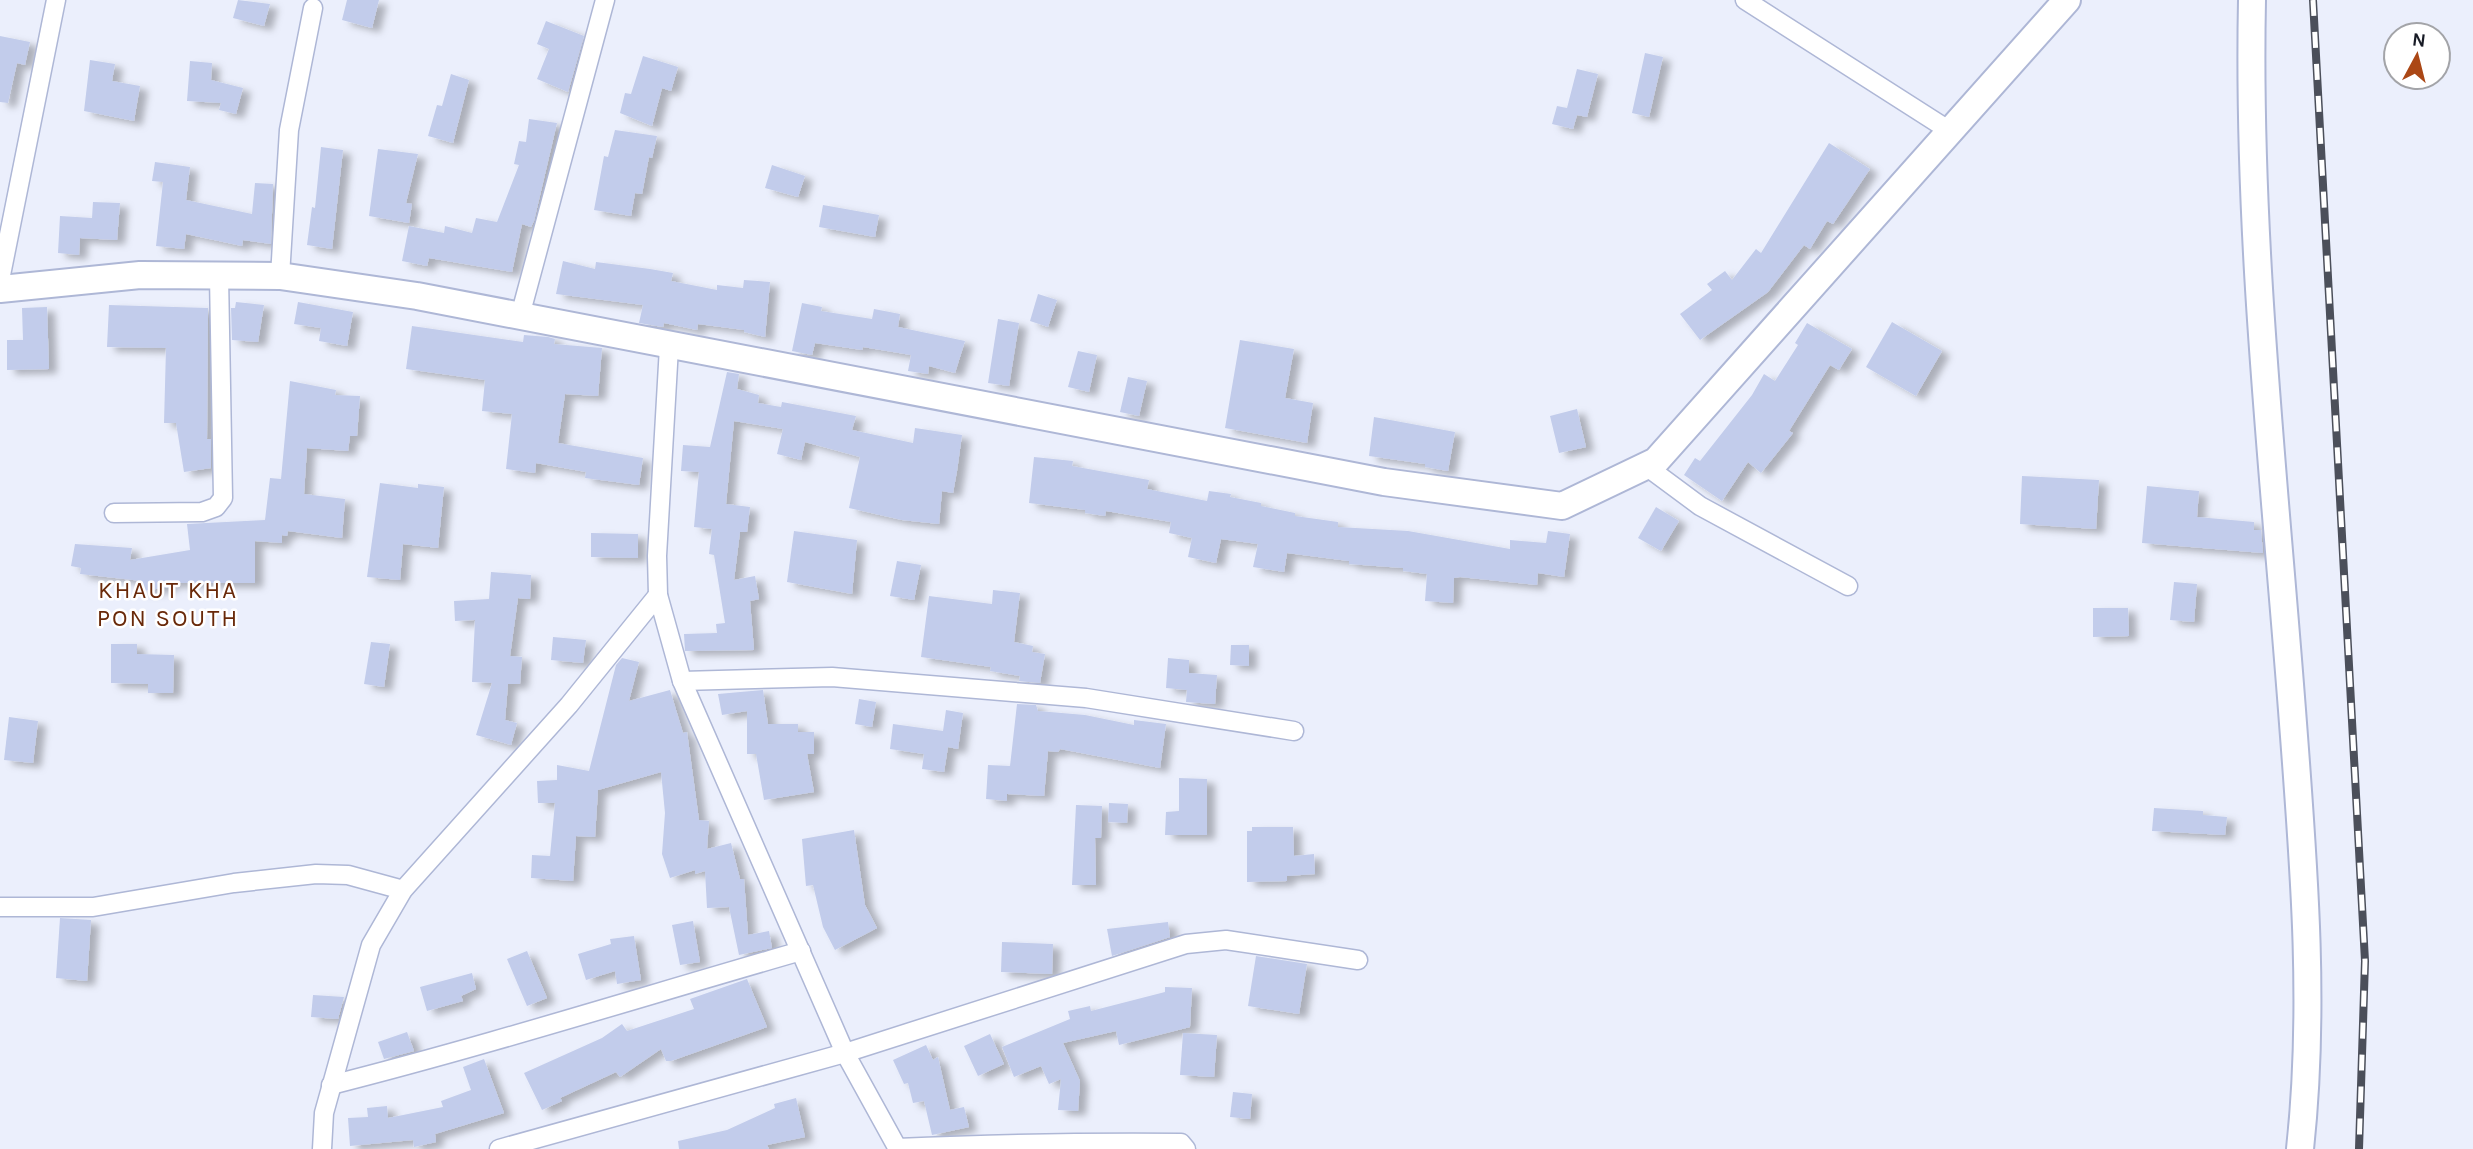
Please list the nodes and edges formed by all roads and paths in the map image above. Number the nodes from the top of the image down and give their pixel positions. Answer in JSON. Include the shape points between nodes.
{"nodes":[{"id":1,"x":56,"y":0,"type":"edge"},
{"id":2,"x":605,"y":0,"type":"edge"},
{"id":3,"x":1745,"y":0,"type":"edge"},
{"id":4,"x":2067,"y":0,"type":"edge"},
{"id":5,"x":2252,"y":0,"type":"edge"},
{"id":6,"x":313,"y":8,"type":"dead end"},
{"id":7,"x":1950,"y":131,"type":"junction"},
{"id":8,"x":219,"y":276,"type":"junction"},
{"id":9,"x":281,"y":276,"type":"junction"},
{"id":10,"x":0,"y":280,"type":"edge"},
{"id":11,"x":0,"y":289,"type":"edge"},
{"id":12,"x":520,"y":316,"type":"junction"},
{"id":13,"x":669,"y":347,"type":"junction"},
{"id":14,"x":1646,"y":466,"type":"junction"},
{"id":15,"x":114,"y":513,"type":"dead end"},
{"id":16,"x":1848,"y":586,"type":"dead end"},
{"id":17,"x":658,"y":595,"type":"junction"},
{"id":18,"x":682,"y":681,"type":"junction"},
{"id":19,"x":1294,"y":731,"type":"dead end"},
{"id":20,"x":403,"y":890,"type":"junction"},
{"id":21,"x":0,"y":907,"type":"edge"},
{"id":22,"x":800,"y":951,"type":"junction"},
{"id":23,"x":1358,"y":960,"type":"dead end"},
{"id":24,"x":845,"y":1053,"type":"junction"},
{"id":25,"x":331,"y":1085,"type":"junction"},
{"id":26,"x":322,"y":1149,"type":"edge"},
{"id":27,"x":499,"y":1149,"type":"edge"},
{"id":28,"x":898,"y":1149,"type":"edge"},
{"id":29,"x":1186,"y":1149,"type":"edge"},
{"id":30,"x":2300,"y":1149,"type":"edge"}],
"edges":[{"from":1,"to":10,"type":"street"},
{"from":2,"to":12,"type":"street"},
{"from":3,"to":7,"type":"street"},
{"from":4,"to":7,"type":"street"},
{"from":5,"to":30,"type":"street","via":[[2257,242],[2305,877],[2307,1080]]},
{"from":6,"to":9,"type":"street","via":[[289,130]]},
{"from":7,"to":14,"type":"street","via":[[1656,461]]},
{"from":8,"to":9,"type":"street"},
{"from":8,"to":11,"type":"street","via":[[139,275]]},
{"from":8,"to":15,"type":"street","via":[[223,498],[202,512]]},
{"from":9,"to":12,"type":"street"},
{"from":12,"to":13,"type":"street"},
{"from":13,"to":14,"type":"street","via":[[1384,482],[1562,506]]},
{"from":13,"to":17,"type":"street"},
{"from":14,"to":16,"type":"street","via":[[1700,506]]},
{"from":17,"to":18,"type":"street"},
{"from":17,"to":20,"type":"street","via":[[569,705]]},
{"from":18,"to":19,"type":"street","via":[[845,678],[1086,698]]},
{"from":18,"to":22,"type":"street"},
{"from":20,"to":21,"type":"street","via":[[348,875],[316,874],[93,907]]},
{"from":20,"to":25,"type":"street","via":[[371,945]]},
{"from":22,"to":24,"type":"street"},
{"from":22,"to":25,"type":"street","via":[[461,1052]]},
{"from":23,"to":24,"type":"street","via":[[1226,940],[1186,944]]},
{"from":24,"to":27,"type":"street"},
{"from":24,"to":28,"type":"street"},
{"from":25,"to":26,"type":"street"},
{"from":28,"to":29,"type":"street","via":[[1009,1143],[1181,1143]]}]}
